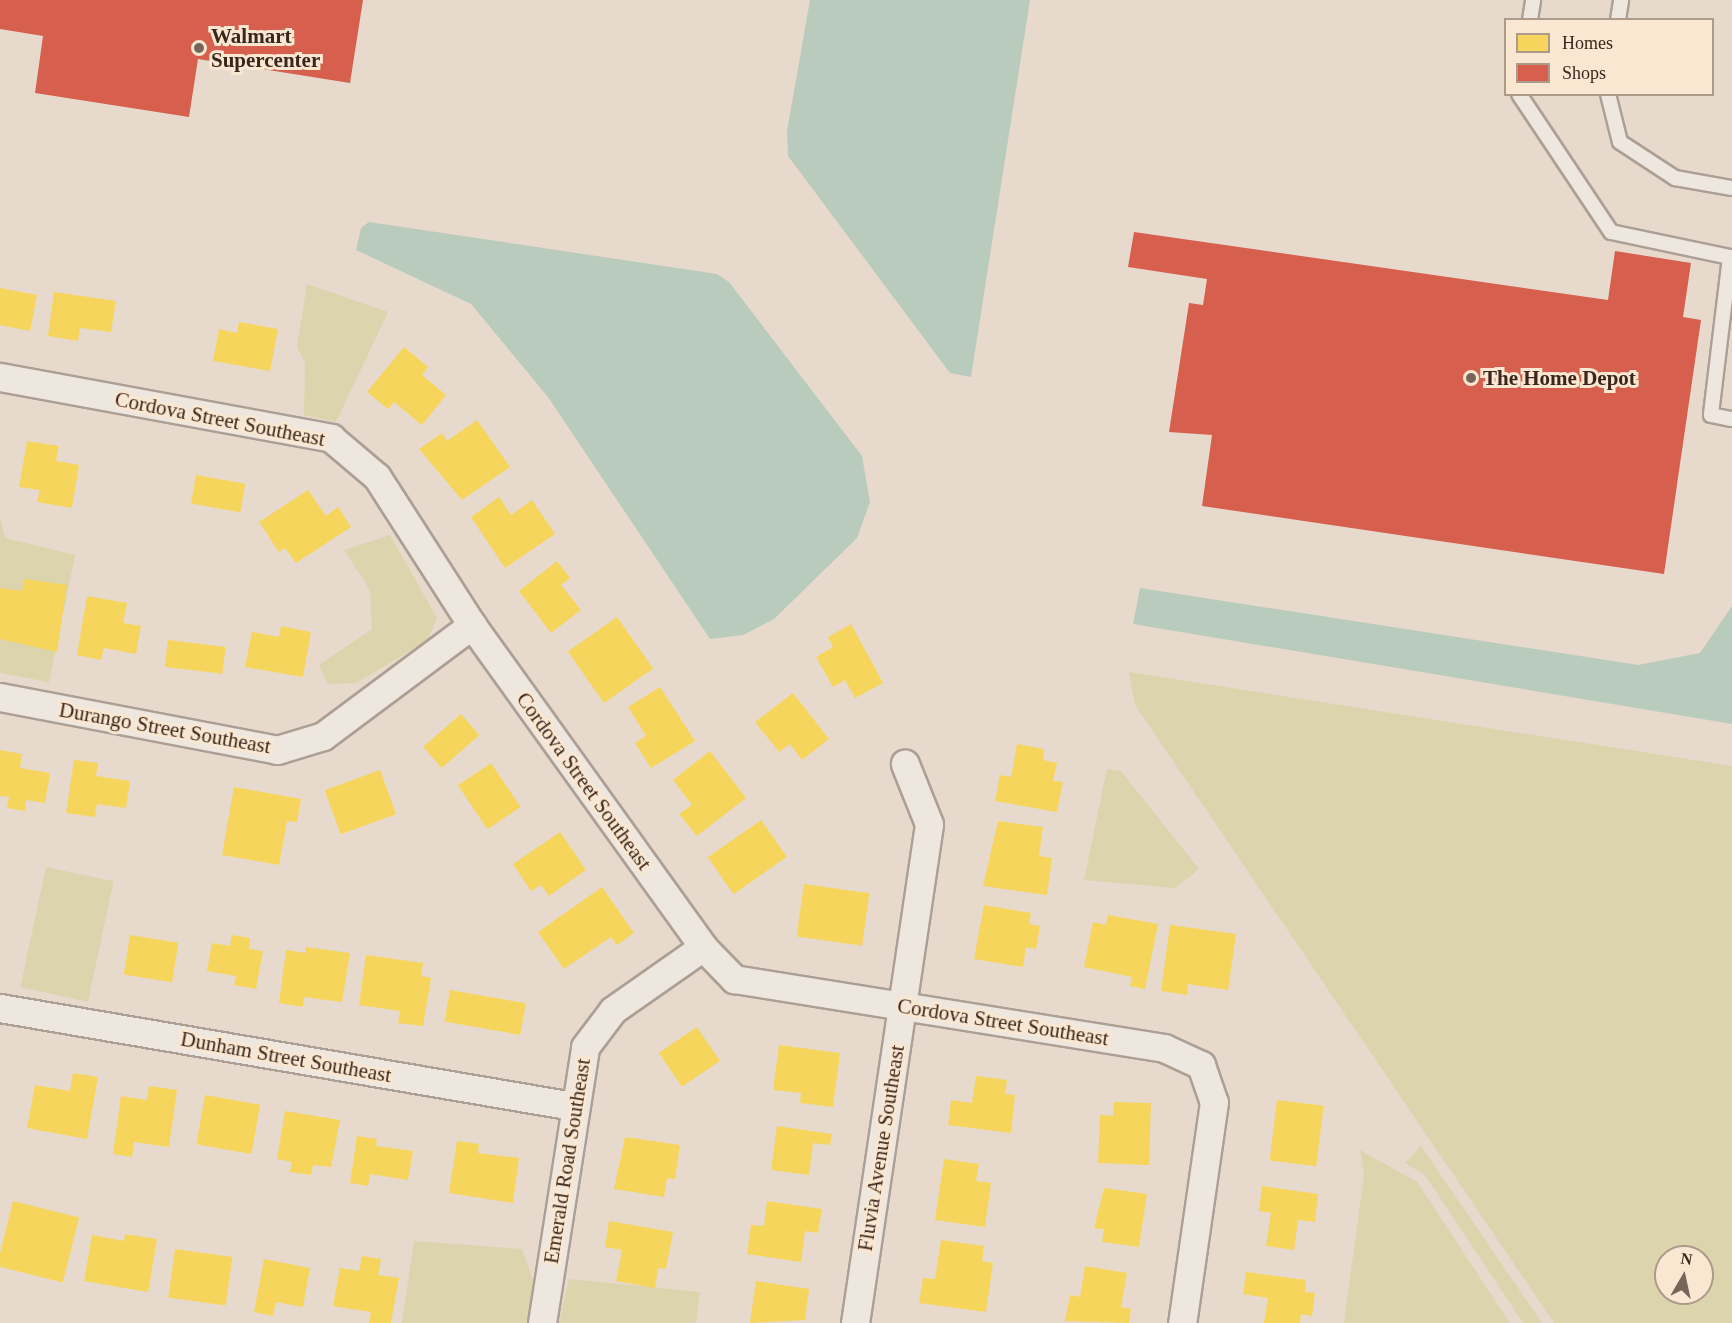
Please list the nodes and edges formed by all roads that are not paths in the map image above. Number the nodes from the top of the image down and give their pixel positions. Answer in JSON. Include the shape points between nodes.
{"nodes":[{"id":1,"x":1621,"y":0,"type":"edge"},
{"id":2,"x":1528,"y":1,"type":"edge"},
{"id":3,"x":1530,"y":18,"type":"edge"},
{"id":4,"x":1618,"y":18,"type":"edge"},
{"id":5,"x":1520,"y":96,"type":"edge"},
{"id":6,"x":1608,"y":96,"type":"edge"},
{"id":7,"x":1732,"y":188,"type":"edge"},
{"id":8,"x":0,"y":377,"type":"edge"},
{"id":9,"x":1732,"y":418,"type":"edge"},
{"id":10,"x":472,"y":625,"type":"junction"},
{"id":11,"x":0,"y":697,"type":"edge"},
{"id":12,"x":905,"y":764,"type":"dead end"},
{"id":13,"x":703,"y":947,"type":"junction"},
{"id":14,"x":903,"y":1006,"type":"junction"},
{"id":15,"x":0,"y":1008,"type":"edge"},
{"id":16,"x":573,"y":1106,"type":"junction"},
{"id":17,"x":542,"y":1323,"type":"edge"},
{"id":18,"x":855,"y":1323,"type":"edge"},
{"id":19,"x":1182,"y":1323,"type":"edge"}],
"edges":[{"from":1,"to":4,"type":"lane"},
{"from":2,"to":3,"type":"lane"},
{"from":5,"to":9,"type":"lane","via":[[1611,232],[1730,257],[1711,416]]},
{"from":6,"to":7,"type":"lane","via":[[1620,142],[1675,178]]},
{"from":8,"to":10,"type":"street","name":"Cordova Street Southeast","via":[[331,438],[377,477]]},
{"from":10,"to":11,"type":"street","name":"Durango Street Southeast","via":[[323,736],[277,750]]},
{"from":10,"to":13,"type":"street","name":"Cordova Street Southeast"},
{"from":12,"to":14,"type":"street","name":"Fluvia Avenue Southeast","via":[[929,824]]},
{"from":13,"to":14,"type":"street","name":"Cordova Street Southeast","via":[[734,979]]},
{"from":13,"to":16,"type":"street","name":"Emerald Road Southeast","via":[[613,1010],[585,1047]]},
{"from":14,"to":18,"type":"street","name":"Fluvia Avenue Southeast"},
{"from":14,"to":19,"type":"street","name":"Cordova Street Southeast","via":[[1164,1048],[1201,1065],[1214,1102]]},
{"from":15,"to":16,"type":"street","name":"Dunham Street Southeast"},
{"from":16,"to":17,"type":"street","name":"Emerald Road Southeast"}]}
